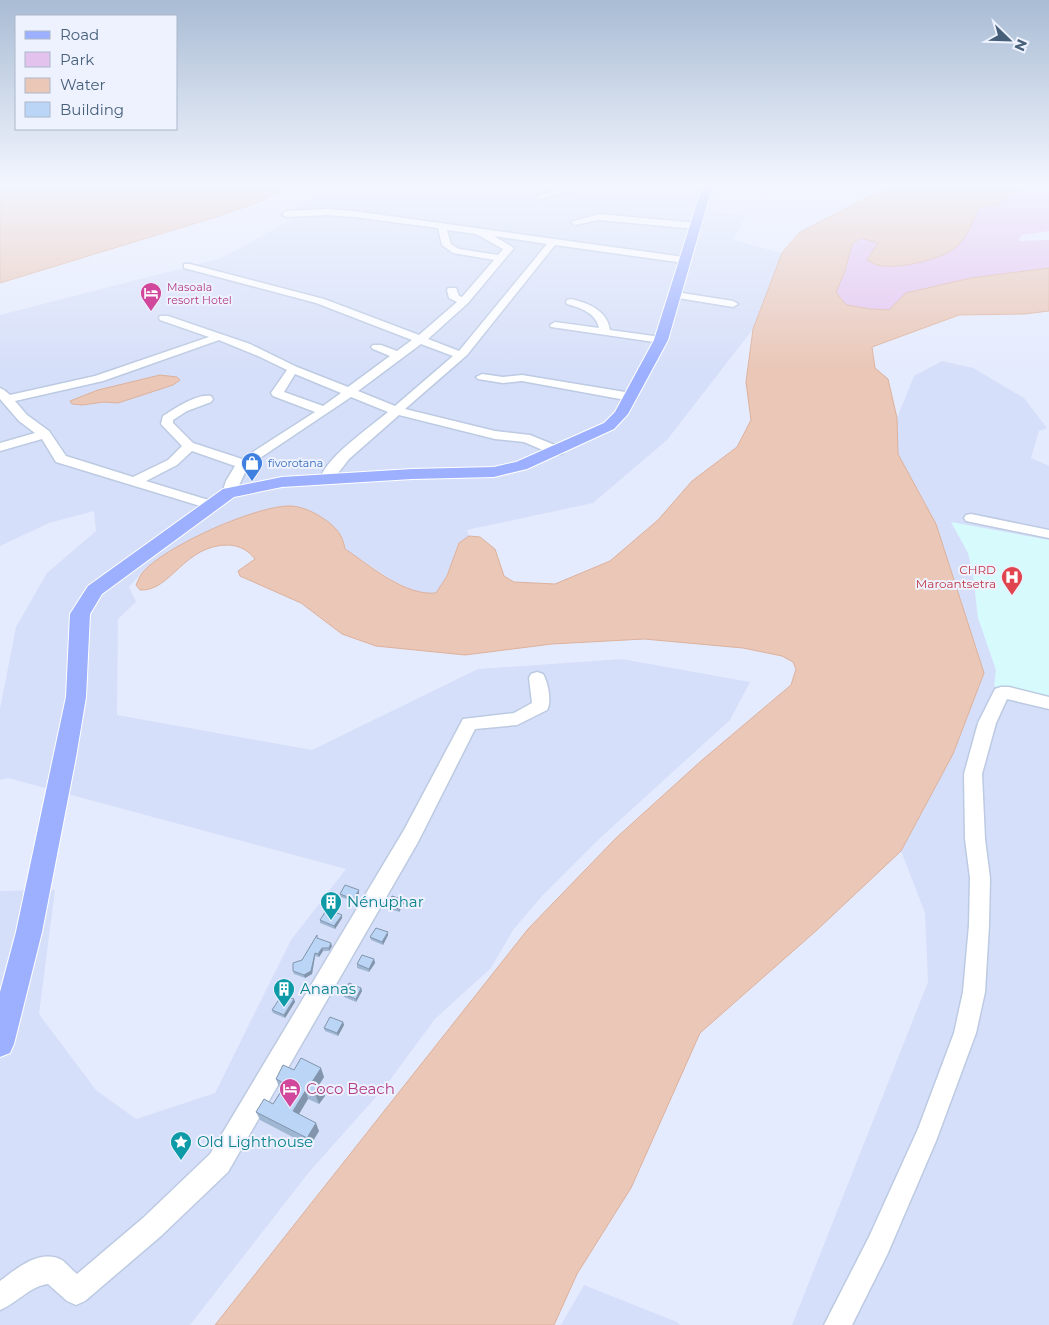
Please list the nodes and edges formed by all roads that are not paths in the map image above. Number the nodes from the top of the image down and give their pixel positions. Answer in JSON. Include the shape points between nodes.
{"nodes":[{"id":1,"x":448,"y":246,"type":"edge"},
{"id":2,"x":505,"y":246,"type":"edge"},
{"id":3,"x":550,"y":246,"type":"edge"},
{"id":4,"x":574,"y":246,"type":"edge"},
{"id":5,"x":689,"y":246,"type":"edge"},
{"id":6,"x":509,"y":248,"type":"joint"},
{"id":7,"x":499,"y":258,"type":"junction"},
{"id":8,"x":684,"y":260,"type":"junction"},
{"id":9,"x":187,"y":266,"type":"dead end"},
{"id":10,"x":452,"y":290,"type":"dead end"},
{"id":11,"x":676,"y":295,"type":"junction"},
{"id":12,"x":464,"y":301,"type":"junction"},
{"id":13,"x":571,"y":302,"type":"dead end"},
{"id":14,"x":733,"y":304,"type":"dead end"},
{"id":15,"x":164,"y":318,"type":"dead end"},
{"id":16,"x":555,"y":325,"type":"dead end"},
{"id":17,"x":605,"y":331,"type":"junction"},
{"id":18,"x":218,"y":337,"type":"junction"},
{"id":19,"x":422,"y":340,"type":"junction"},
{"id":20,"x":661,"y":340,"type":"junction"},
{"id":21,"x":377,"y":347,"type":"dead end"},
{"id":22,"x":460,"y":355,"type":"junction"},
{"id":23,"x":399,"y":356,"type":"junction"},
{"id":24,"x":293,"y":369,"type":"junction"},
{"id":25,"x":482,"y":376,"type":"dead end"},
{"id":26,"x":350,"y":391,"type":"junction"},
{"id":27,"x":4,"y":396,"type":"edge"},
{"id":28,"x":631,"y":397,"type":"junction"},
{"id":29,"x":207,"y":399,"type":"dead end"},
{"id":30,"x":324,"y":411,"type":"junction"},
{"id":31,"x":397,"y":411,"type":"junction"},
{"id":32,"x":46,"y":434,"type":"junction"},
{"id":33,"x":189,"y":446,"type":"junction"},
{"id":34,"x":0,"y":447,"type":"edge"},
{"id":35,"x":557,"y":451,"type":"junction"},
{"id":36,"x":243,"y":464,"type":"junction"},
{"id":37,"x":327,"y":478,"type":"junction"},
{"id":38,"x":135,"y":481,"type":"junction"},
{"id":39,"x":229,"y":493,"type":"junction"},
{"id":40,"x":210,"y":505,"type":"junction"},
{"id":41,"x":971,"y":518,"type":"dead end"},
{"id":42,"x":1049,"y":534,"type":"edge"},
{"id":43,"x":537,"y":678,"type":"dead end"},
{"id":44,"x":1049,"y":703,"type":"edge"},
{"id":45,"x":0,"y":1044,"type":"edge"},
{"id":46,"x":0,"y":1297,"type":"edge"},
{"id":47,"x":838,"y":1325,"type":"edge"}],
"edges":[{"from":1,"to":7,"type":"street","via":[[456,251]]},
{"from":2,"to":6,"type":"street"},
{"from":3,"to":22,"type":"street"},
{"from":4,"to":8,"type":"street"},
{"from":5,"to":8,"type":"main road"},
{"from":6,"to":7,"type":"street"},
{"from":7,"to":12,"type":"street"},
{"from":8,"to":11,"type":"main road"},
{"from":9,"to":19,"type":"street","via":[[320,301]]},
{"from":10,"to":12,"type":"street","via":[[454,298]]},
{"from":11,"to":14,"type":"street"},
{"from":11,"to":20,"type":"main road"},
{"from":12,"to":19,"type":"street"},
{"from":13,"to":17,"type":"street","via":[[598,313],[605,324]]},
{"from":15,"to":18,"type":"street"},
{"from":16,"to":17,"type":"street"},
{"from":17,"to":20,"type":"street"},
{"from":18,"to":24,"type":"street"},
{"from":18,"to":27,"type":"street","via":[[82,383]]},
{"from":19,"to":22,"type":"street"},
{"from":19,"to":23,"type":"street"},
{"from":20,"to":28,"type":"main road"},
{"from":21,"to":23,"type":"street"},
{"from":22,"to":31,"type":"street"},
{"from":23,"to":26,"type":"street"},
{"from":24,"to":26,"type":"street"},
{"from":24,"to":30,"type":"street","via":[[277,393]]},
{"from":25,"to":28,"type":"street","via":[[552,382]]},
{"from":26,"to":30,"type":"street"},
{"from":26,"to":31,"type":"street"},
{"from":27,"to":32,"type":"street","via":[[23,418]]},
{"from":28,"to":35,"type":"main road","via":[[609,426]]},
{"from":29,"to":33,"type":"street","via":[[167,419]]},
{"from":30,"to":36,"type":"street"},
{"from":31,"to":35,"type":"street","via":[[495,435],[526,438]]},
{"from":31,"to":37,"type":"street","via":[[344,456]]},
{"from":32,"to":34,"type":"street"},
{"from":32,"to":38,"type":"street","via":[[60,459]]},
{"from":33,"to":36,"type":"street"},
{"from":33,"to":38,"type":"street","via":[[163,468]]},
{"from":35,"to":37,"type":"main road","via":[[521,466],[494,472]]},
{"from":36,"to":39,"type":"street"},
{"from":37,"to":39,"type":"main road","via":[[282,482]]},
{"from":38,"to":40,"type":"street"},
{"from":39,"to":40,"type":"main road"},
{"from":40,"to":45,"type":"main road","via":[[95,590],[80,614],[76,697],[61,782]]},
{"from":41,"to":42,"type":"street"},
{"from":43,"to":46,"type":"street","via":[[541,706],[516,719],[469,723],[407,843],[219,1162],[159,1221],[76,1292],[53,1270],[34,1272]]},
{"from":44,"to":47,"type":"street","via":[[1001,693],[987,723],[973,774],[980,910],[977,966],[970,1011],[954,1068],[928,1134],[878,1246]]}]}
